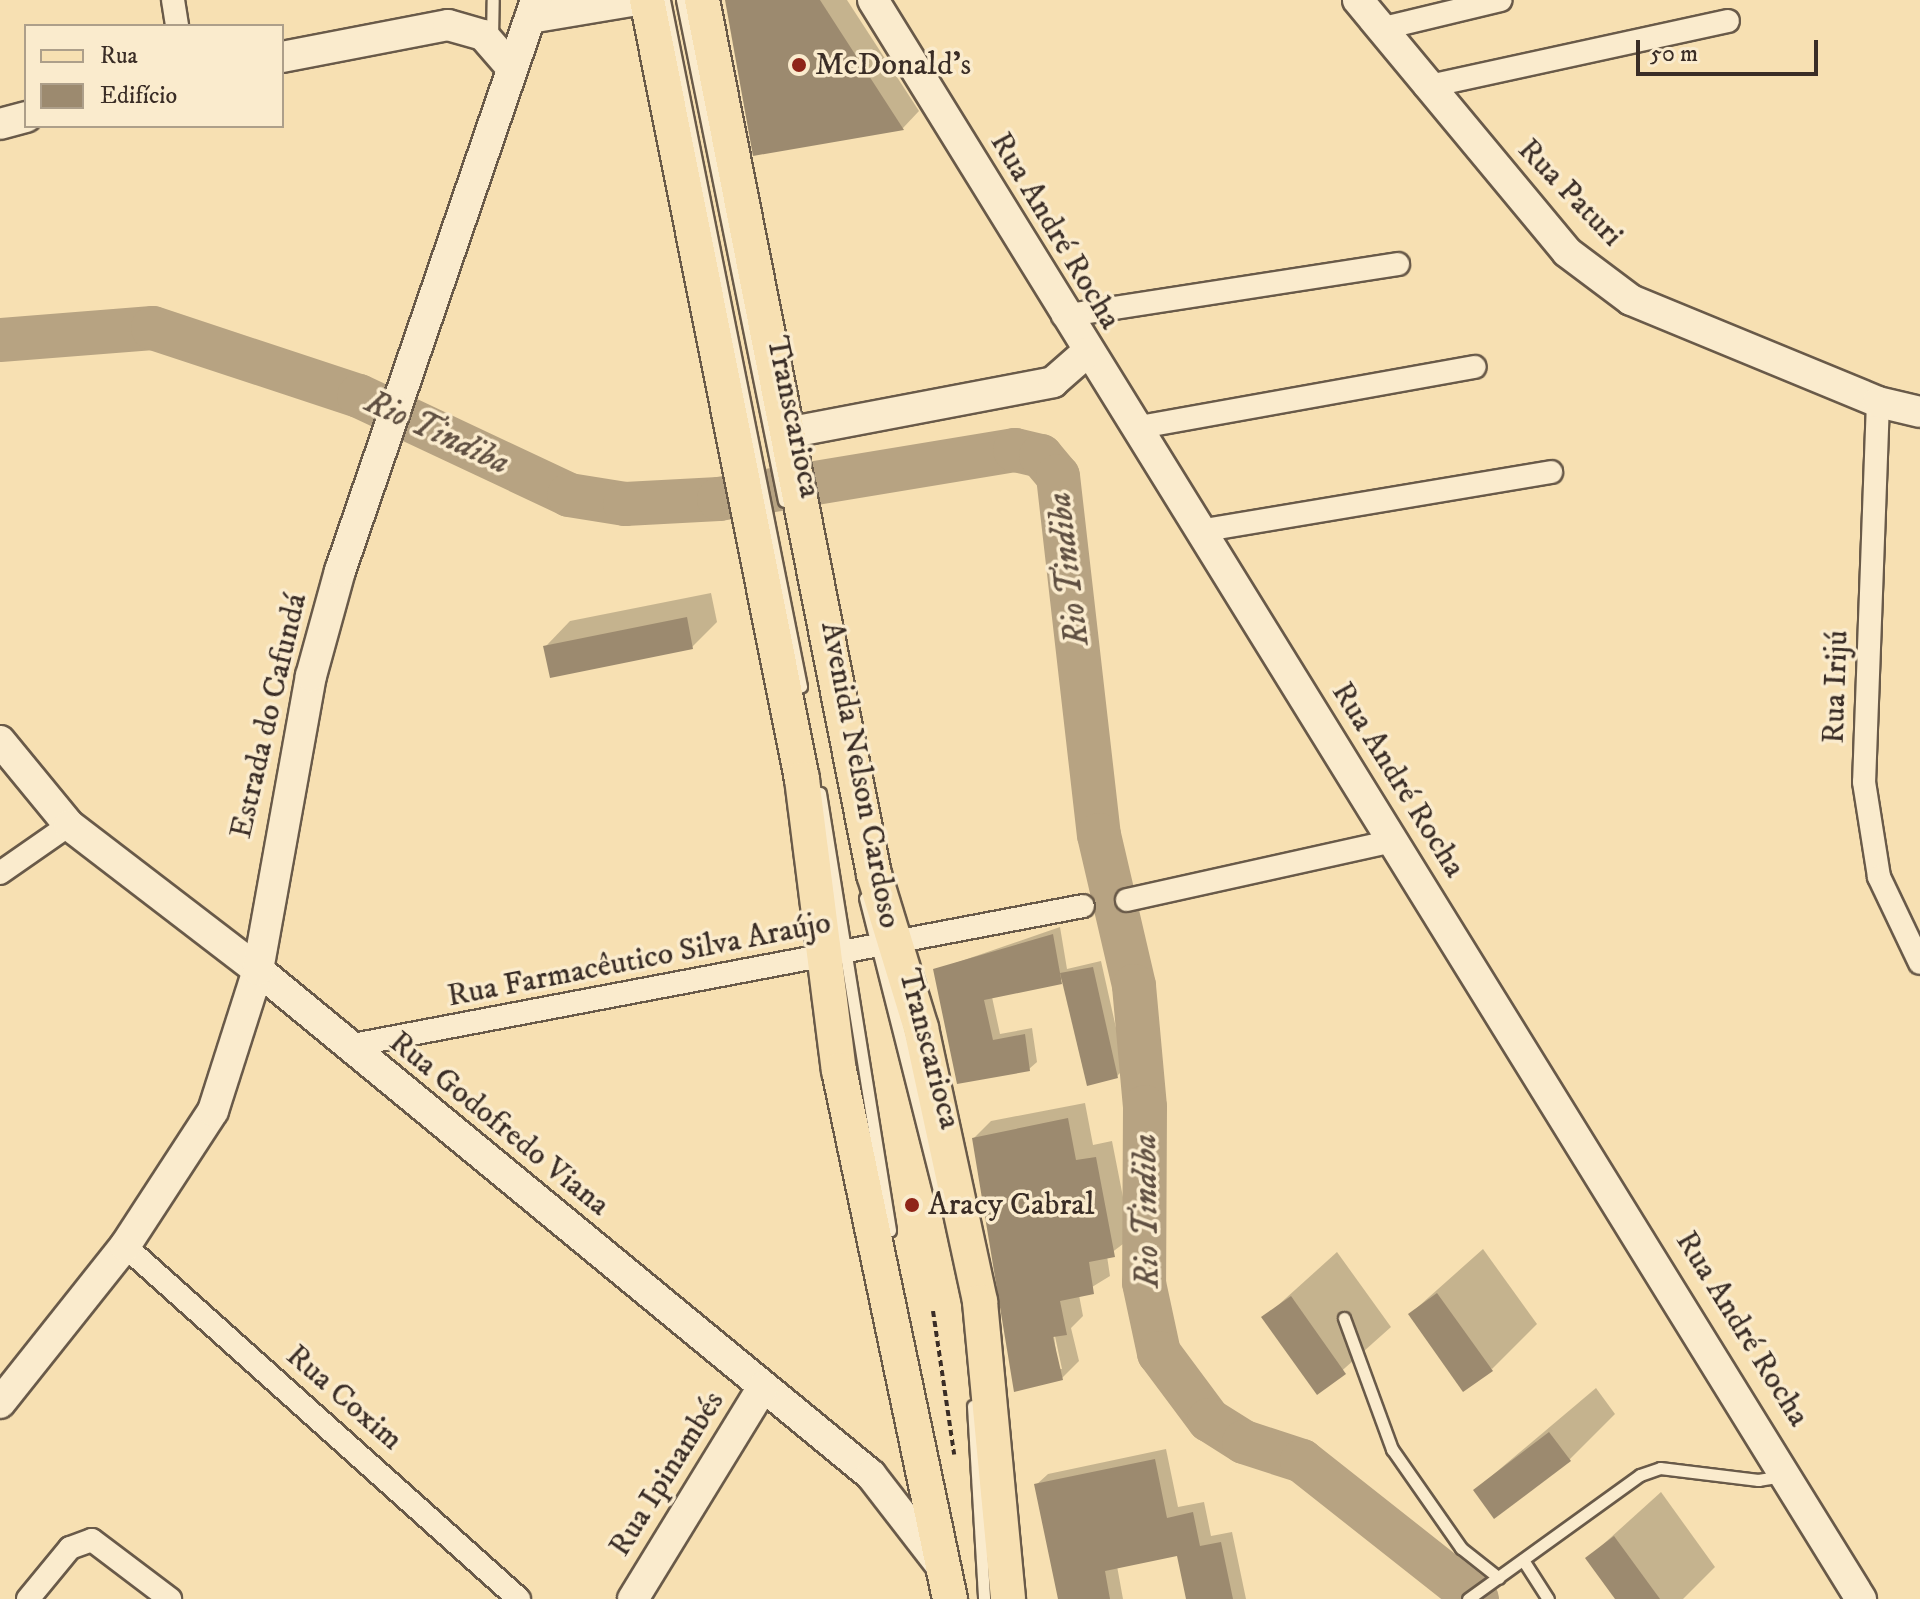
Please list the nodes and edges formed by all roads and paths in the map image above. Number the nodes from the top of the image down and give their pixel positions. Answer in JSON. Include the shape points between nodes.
{"nodes":[{"id":1,"x":173,"y":0,"type":"edge"},
{"id":2,"x":493,"y":0,"type":"edge"},
{"id":3,"x":638,"y":0,"type":"edge"},
{"id":4,"x":647,"y":0,"type":"edge"},
{"id":5,"x":664,"y":0,"type":"edge"},
{"id":6,"x":682,"y":0,"type":"edge"},
{"id":7,"x":702,"y":0,"type":"edge"},
{"id":8,"x":873,"y":0,"type":"edge"},
{"id":9,"x":1358,"y":0,"type":"edge"},
{"id":10,"x":1501,"y":0,"type":"edge"},
{"id":11,"x":533,"y":9,"type":"edge"},
{"id":12,"x":1728,"y":21,"type":"dead end"},
{"id":13,"x":177,"y":24,"type":"edge"},
{"id":14,"x":1380,"y":29,"type":"junction"},
{"id":15,"x":501,"y":55,"type":"junction"},
{"id":16,"x":284,"y":57,"type":"edge"},
{"id":17,"x":1425,"y":87,"type":"junction"},
{"id":18,"x":24,"y":118,"type":"edge"},
{"id":19,"x":0,"y":124,"type":"edge"},
{"id":20,"x":1398,"y":264,"type":"dead end"},
{"id":21,"x":1063,"y":316,"type":"junction"},
{"id":22,"x":1086,"y":353,"type":"junction"},
{"id":23,"x":1475,"y":367,"type":"dead end"},
{"id":24,"x":1878,"y":402,"type":"junction"},
{"id":25,"x":1920,"y":412,"type":"edge"},
{"id":26,"x":1135,"y":428,"type":"junction"},
{"id":27,"x":792,"y":432,"type":"junction"},
{"id":28,"x":1551,"y":472,"type":"dead end"},
{"id":29,"x":774,"y":491,"type":"junction"},
{"id":30,"x":1199,"y":531,"type":"junction"},
{"id":31,"x":804,"y":705,"type":"dead end"},
{"id":32,"x":807,"y":720,"type":"dead end"},
{"id":33,"x":0,"y":741,"type":"edge"},
{"id":34,"x":69,"y":825,"type":"junction"},
{"id":35,"x":1394,"y":841,"type":"junction"},
{"id":36,"x":0,"y":873,"type":"edge"},
{"id":37,"x":1127,"y":900,"type":"dead end"},
{"id":38,"x":1083,"y":906,"type":"dead end"},
{"id":39,"x":884,"y":945,"type":"junction"},
{"id":40,"x":838,"y":955,"type":"junction"},
{"id":41,"x":1920,"y":963,"type":"edge"},
{"id":42,"x":258,"y":970,"type":"junction"},
{"id":43,"x":348,"y":1046,"type":"junction"},
{"id":44,"x":125,"y":1246,"type":"junction"},
{"id":45,"x":893,"y":1246,"type":"dead end"},
{"id":46,"x":961,"y":1291,"type":"dead end"},
{"id":47,"x":964,"y":1305,"type":"dead end"},
{"id":48,"x":933,"y":1311,"type":"dead end"},
{"id":49,"x":1344,"y":1318,"type":"dead end"},
{"id":50,"x":763,"y":1387,"type":"junction"},
{"id":51,"x":0,"y":1403,"type":"edge"},
{"id":52,"x":935,"y":1447,"type":"dead end"},
{"id":53,"x":954,"y":1454,"type":"dead end"},
{"id":54,"x":1791,"y":1475,"type":"junction"},
{"id":55,"x":1523,"y":1560,"type":"junction"},
{"id":56,"x":1494,"y":1582,"type":"junction"},
{"id":57,"x":947,"y":1585,"type":"edge"},
{"id":58,"x":28,"y":1599,"type":"edge"},
{"id":59,"x":170,"y":1599,"type":"edge"},
{"id":60,"x":519,"y":1599,"type":"edge"},
{"id":61,"x":633,"y":1599,"type":"edge"},
{"id":62,"x":966,"y":1599,"type":"edge"},
{"id":63,"x":984,"y":1599,"type":"edge"},
{"id":64,"x":1008,"y":1599,"type":"edge"},
{"id":65,"x":1468,"y":1599,"type":"edge"},
{"id":66,"x":1548,"y":1599,"type":"edge"},
{"id":67,"x":1861,"y":1599,"type":"edge"}],
"edges":[{"from":1,"to":13,"type":"street"},
{"from":2,"to":15,"type":"lane"},
{"from":3,"to":11,"type":"main road"},
{"from":4,"to":29,"type":"main road","name":"Avenida Nelson Cardoso"},
{"from":5,"to":29,"type":"lane","name":"Transcarioca"},
{"from":6,"to":29,"type":"lane","name":"Transcarioca"},
{"from":7,"to":27,"type":"main road","name":"Avenida Nelson Cardoso"},
{"from":8,"to":21,"type":"main road","name":"Rua André Rocha"},
{"from":9,"to":14,"type":"main road","name":"Rua Paturi"},
{"from":10,"to":14,"type":"street"},
{"from":11,"to":15,"type":"main road","name":"Estrada do Cafundá"},
{"from":12,"to":17,"type":"street"},
{"from":14,"to":17,"type":"main road","name":"Rua Paturi"},
{"from":15,"to":16,"type":"main road","via":[[466,27],[422,26]]},
{"from":15,"to":42,"type":"main road","name":"Estrada do Cafundá","via":[[311,676]]},
{"from":17,"to":24,"type":"main road","name":"Rua Paturi","via":[[1567,252],[1631,300]]},
{"from":18,"to":19,"type":"main road"},
{"from":20,"to":21,"type":"street"},
{"from":21,"to":22,"type":"main road","name":"Rua André Rocha"},
{"from":22,"to":26,"type":"main road","name":"Rua André Rocha"},
{"from":22,"to":27,"type":"main road","via":[[1053,382]]},
{"from":23,"to":26,"type":"street"},
{"from":24,"to":25,"type":"main road","name":"Rua Paturi"},
{"from":24,"to":41,"type":"street","name":"Rua Irijú","via":[[1864,782],[1879,877]]},
{"from":26,"to":30,"type":"main road","name":"Rua André Rocha"},
{"from":27,"to":29,"type":"main road","name":"Avenida Nelson Cardoso"},
{"from":28,"to":30,"type":"street"},
{"from":29,"to":31,"type":"lane","name":"Transcarioca"},
{"from":29,"to":39,"type":"main road","name":"Avenida Nelson Cardoso","via":[[874,874]]},
{"from":29,"to":40,"type":"main road","name":"Avenida Nelson Cardoso"},
{"from":30,"to":35,"type":"main road","name":"Rua André Rocha"},
{"from":32,"to":40,"type":"lane","name":"Transcarioca"},
{"from":33,"to":34,"type":"main road","name":"Rua Godofredo Viana"},
{"from":34,"to":36,"type":"street"},
{"from":34,"to":42,"type":"main road","name":"Rua Godofredo Viana"},
{"from":35,"to":37,"type":"street"},
{"from":35,"to":54,"type":"main road","name":"Rua André Rocha"},
{"from":38,"to":39,"type":"street","name":"Rua Farmacêutico Silva Araújo"},
{"from":39,"to":40,"type":"street","name":"Rua Farmacêutico Silva Araújo"},
{"from":39,"to":46,"type":"lane","name":"Transcarioca"},
{"from":39,"to":64,"type":"main road","name":"Avenida Nelson Cardoso","via":[[924,1041],[980,1302]]},
{"from":40,"to":43,"type":"street","name":"Rua Farmacêutico Silva Araújo"},
{"from":40,"to":45,"type":"lane","name":"Transcarioca"},
{"from":40,"to":57,"type":"main road","name":"Avenida Nelson Cardoso","via":[[839,1070]]},
{"from":42,"to":43,"type":"main road","name":"Rua Godofredo Viana"},
{"from":42,"to":44,"type":"main road","name":"Estrada do Cafundá","via":[[213,1111]]},
{"from":43,"to":50,"type":"main road","name":"Rua Godofredo Viana"},
{"from":44,"to":51,"type":"main road","name":"Estrada do Cafundá"},
{"from":44,"to":60,"type":"street","name":"Rua Coxim"},
{"from":47,"to":63,"type":"lane"},
{"from":48,"to":53,"type":"path"},
{"from":49,"to":56,"type":"lane","via":[[1392,1449],[1461,1548]]},
{"from":50,"to":57,"type":"main road","name":"Rua Godofredo Viana","via":[[884,1488]]},
{"from":50,"to":61,"type":"main road","name":"Rua Ipinambés"},
{"from":52,"to":62,"type":"lane"},
{"from":54,"to":55,"type":"lane","via":[[1758,1480],[1660,1468]]},
{"from":54,"to":67,"type":"main road","name":"Rua André Rocha"},
{"from":55,"to":56,"type":"lane"},
{"from":55,"to":66,"type":"lane"},
{"from":56,"to":65,"type":"lane"},
{"from":58,"to":59,"type":"street","via":[[70,1548],[92,1540]]}]}
